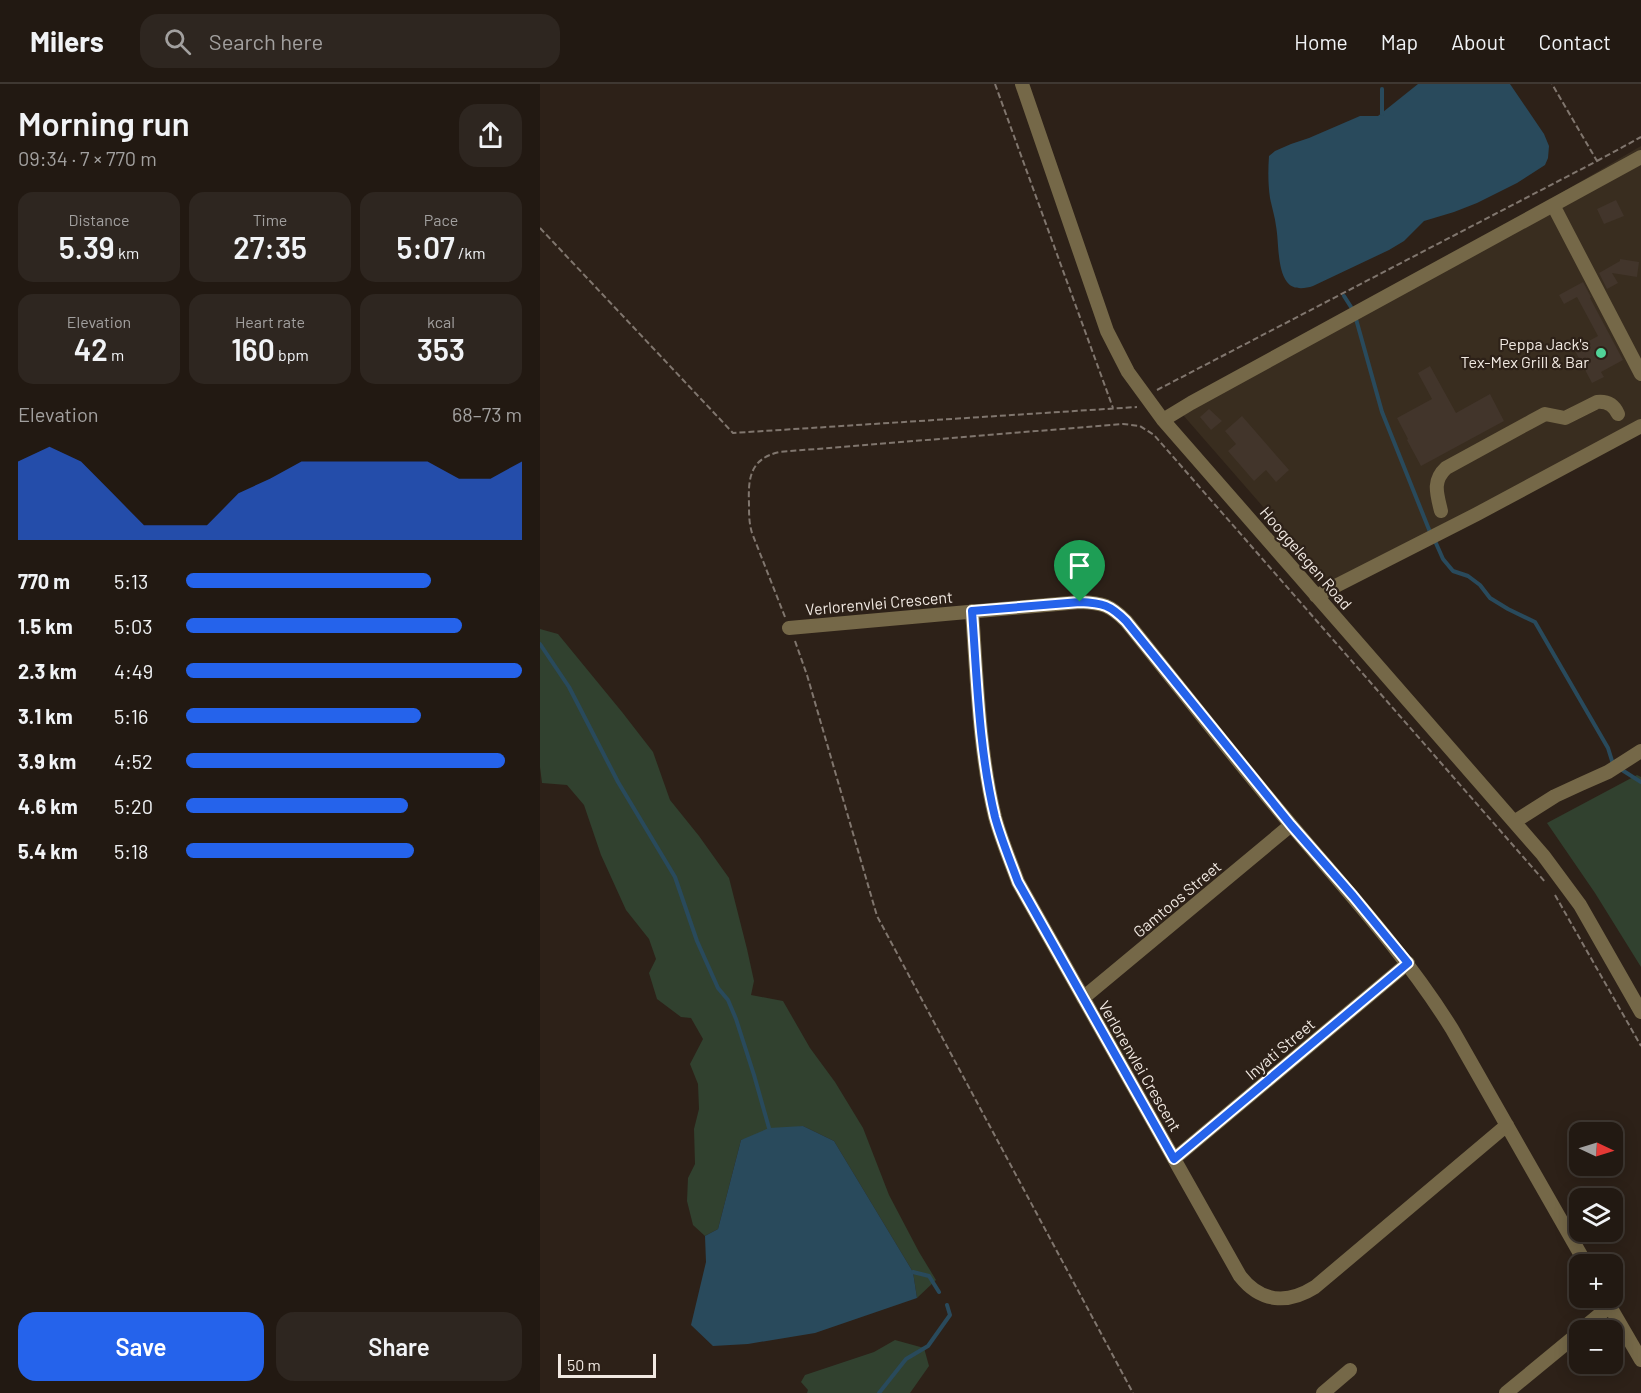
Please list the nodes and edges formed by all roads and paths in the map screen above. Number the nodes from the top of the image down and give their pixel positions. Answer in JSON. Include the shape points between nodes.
{"nodes":[{"id":1,"x":995,"y":84,"type":"edge"},
{"id":2,"x":1022,"y":84,"type":"edge"},
{"id":3,"x":1552,"y":84,"type":"edge"},
{"id":4,"x":1641,"y":137,"type":"edge"},
{"id":5,"x":1641,"y":157,"type":"edge"},
{"id":6,"x":1597,"y":161,"type":"junction"},
{"id":7,"x":1553,"y":205,"type":"junction"},
{"id":8,"x":540,"y":228,"type":"edge"},
{"id":9,"x":1641,"y":374,"type":"edge"},
{"id":10,"x":1148,"y":401,"type":"junction"},
{"id":11,"x":1113,"y":408,"type":"junction"},
{"id":12,"x":1618,"y":414,"type":"dead end"},
{"id":13,"x":1163,"y":420,"type":"junction"},
{"id":14,"x":1641,"y":426,"type":"edge"},
{"id":15,"x":1441,"y":510,"type":"dead end"},
{"id":16,"x":1316,"y":596,"type":"junction"},
{"id":17,"x":972,"y":611,"type":"junction"},
{"id":18,"x":789,"y":627,"type":"junction"},
{"id":19,"x":1641,"y":751,"type":"edge"},
{"id":20,"x":1514,"y":822,"type":"junction"},
{"id":21,"x":1291,"y":825,"type":"junction"},
{"id":22,"x":1408,"y":963,"type":"junction"},
{"id":23,"x":1083,"y":998,"type":"junction"},
{"id":24,"x":1641,"y":1012,"type":"edge"},
{"id":25,"x":1641,"y":1046,"type":"edge"},
{"id":26,"x":1507,"y":1125,"type":"junction"},
{"id":27,"x":1174,"y":1159,"type":"junction"},
{"id":28,"x":1580,"y":1254,"type":"edge"},
{"id":29,"x":1602,"y":1308,"type":"edge"},
{"id":30,"x":1611,"y":1308,"type":"edge"},
{"id":31,"x":1591,"y":1320,"type":"edge"},
{"id":32,"x":1569,"y":1340,"type":"edge"},
{"id":33,"x":1641,"y":1360,"type":"edge"},
{"id":34,"x":1350,"y":1370,"type":"dead end"},
{"id":35,"x":1133,"y":1393,"type":"edge"},
{"id":36,"x":1323,"y":1393,"type":"edge"},
{"id":37,"x":1506,"y":1393,"type":"edge"}],
"edges":[{"from":1,"to":11,"type":"path"},
{"from":2,"to":10,"type":"street","name":"Hooggelegen Road","via":[[1107,331]]},
{"from":3,"to":6,"type":"path"},
{"from":4,"to":6,"type":"path"},
{"from":5,"to":7,"type":"street"},
{"from":6,"to":10,"type":"path"},
{"from":7,"to":9,"type":"street"},
{"from":7,"to":13,"type":"street"},
{"from":8,"to":11,"type":"path","via":[[733,433]]},
{"from":10,"to":11,"type":"path"},
{"from":10,"to":13,"type":"street","name":"Hooggelegen Road"},
{"from":12,"to":15,"type":"street","via":[[1612,405],[1602,401],[1565,418],[1545,414],[1442,471],[1436,486]]},
{"from":13,"to":16,"type":"street","name":"Hooggelegen Road"},
{"from":14,"to":16,"type":"street"},
{"from":16,"to":20,"type":"street","name":"Hooggelegen Road"},
{"from":17,"to":18,"type":"street","name":"Verlorenvlei Crescent"},
{"from":17,"to":21,"type":"street","name":"Verlorenvlei Crescent","via":[[1080,602],[1105,604],[1115,610]]},
{"from":17,"to":23,"type":"street","name":"Verlorenvlei Crescent","via":[[986,772],[995,817],[1018,882]]},
{"from":18,"to":25,"type":"path","via":[[749,521],[748,483],[764,458],[779,452],[1123,424],[1140,426],[1155,435],[1552,890]]},
{"from":18,"to":35,"type":"path","via":[[807,675],[877,916]]},
{"from":19,"to":20,"type":"street"},
{"from":20,"to":24,"type":"street","name":"Hooggelegen Road","via":[[1580,905]]},
{"from":21,"to":22,"type":"street","name":"Verlorenvlei Crescent"},
{"from":21,"to":23,"type":"street","name":"Gamtoos Street"},
{"from":22,"to":26,"type":"street","name":"Verlorenvlei Crescent","via":[[1452,1029]]},
{"from":22,"to":27,"type":"street","name":"Inyati Street"},
{"from":23,"to":27,"type":"street","name":"Verlorenvlei Crescent"},
{"from":26,"to":27,"type":"street","name":"Verlorenvlei Crescent","via":[[1315,1287],[1286,1298],[1265,1296],[1246,1284]]},
{"from":26,"to":28,"type":"street","name":"Verlorenvlei Crescent"},
{"from":29,"to":31,"type":"street"},
{"from":30,"to":33,"type":"street"},
{"from":32,"to":37,"type":"street"},
{"from":34,"to":36,"type":"street"}]}
